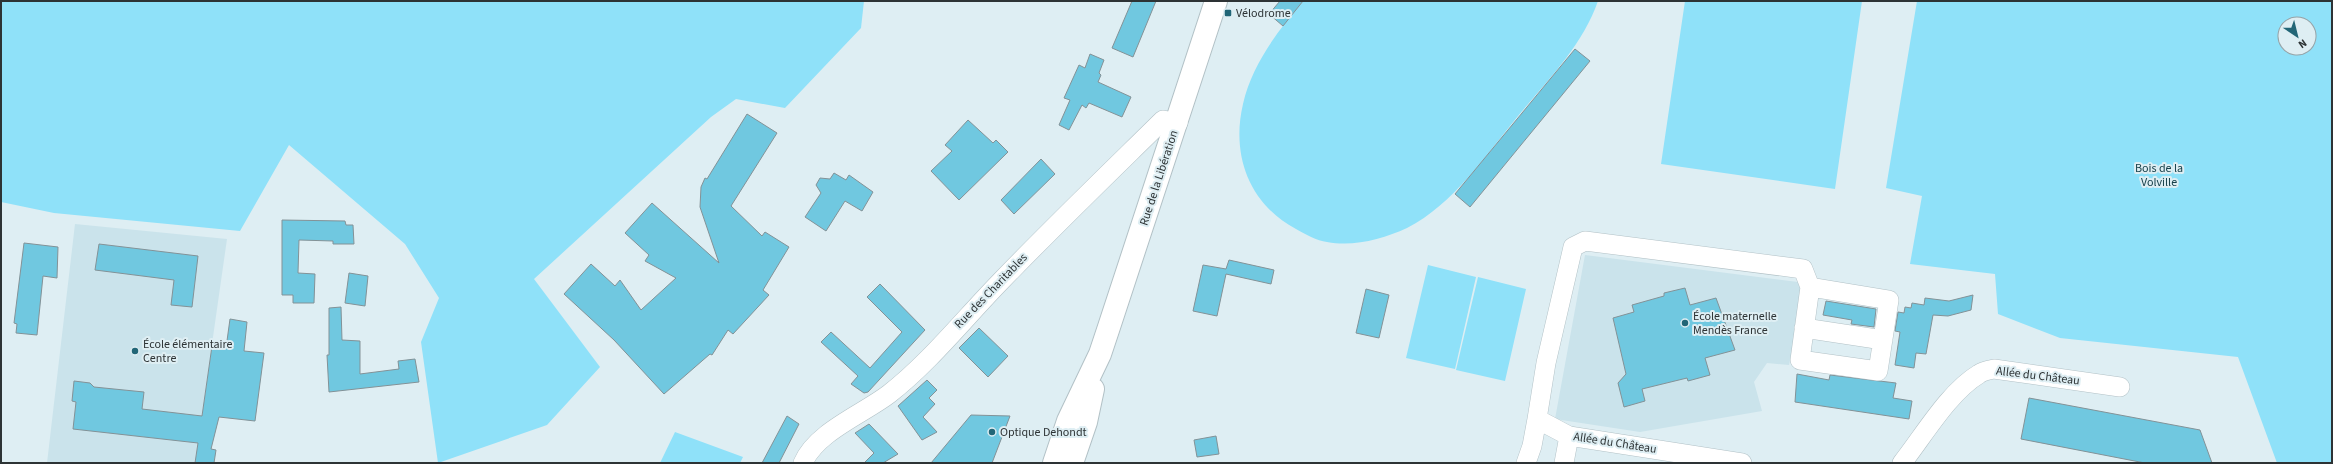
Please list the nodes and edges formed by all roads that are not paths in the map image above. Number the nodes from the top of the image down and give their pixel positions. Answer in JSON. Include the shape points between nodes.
{"nodes":[{"id":1,"x":1216,"y":1,"type":"edge"},
{"id":2,"x":1178,"y":123,"type":"junction"},
{"id":3,"x":1810,"y":287,"type":"junction"},
{"id":4,"x":1804,"y":328,"type":"junction"},
{"id":5,"x":1883,"y":340,"type":"junction"},
{"id":6,"x":1100,"y":354,"type":"junction"},
{"id":7,"x":2120,"y":387,"type":"dead end"},
{"id":8,"x":1538,"y":419,"type":"junction"},
{"id":9,"x":1568,"y":436,"type":"junction"},
{"id":10,"x":803,"y":463,"type":"edge"},
{"id":11,"x":1054,"y":463,"type":"edge"},
{"id":12,"x":1072,"y":463,"type":"edge"},
{"id":13,"x":1526,"y":463,"type":"edge"},
{"id":14,"x":1564,"y":463,"type":"edge"},
{"id":15,"x":1742,"y":463,"type":"edge"},
{"id":16,"x":1902,"y":463,"type":"edge"}],
"edges":[{"from":1,"to":2,"type":"main road","name":"Rue de la Libération"},
{"from":2,"to":6,"type":"main road","name":"Rue de la Libération"},
{"from":2,"to":10,"type":"street","name":"Rue des Charitables","via":[[1163,120],[1061,219],[901,384],[870,408],[827,434],[807,453]]},
{"from":3,"to":4,"type":"street"},
{"from":3,"to":5,"type":"street","via":[[1889,300]]},
{"from":3,"to":8,"type":"street","via":[[1803,269],[1585,241],[1572,247],[1546,363]]},
{"from":4,"to":5,"type":"street"},
{"from":4,"to":5,"type":"street","via":[[1800,360],[1878,371]]},
{"from":6,"to":11,"type":"main road","name":"Rue de la Libération","via":[[1068,421]]},
{"from":6,"to":12,"type":"main road","name":"Rue de la Libération","via":[[1086,422]]},
{"from":7,"to":16,"type":"street","name":"Allée du Château","via":[[1994,369],[1980,373],[1948,404]]},
{"from":8,"to":9,"type":"street","name":"Allée du Château"},
{"from":8,"to":13,"type":"street"},
{"from":9,"to":14,"type":"street"},
{"from":9,"to":15,"type":"street","name":"Allée du Château"}]}
